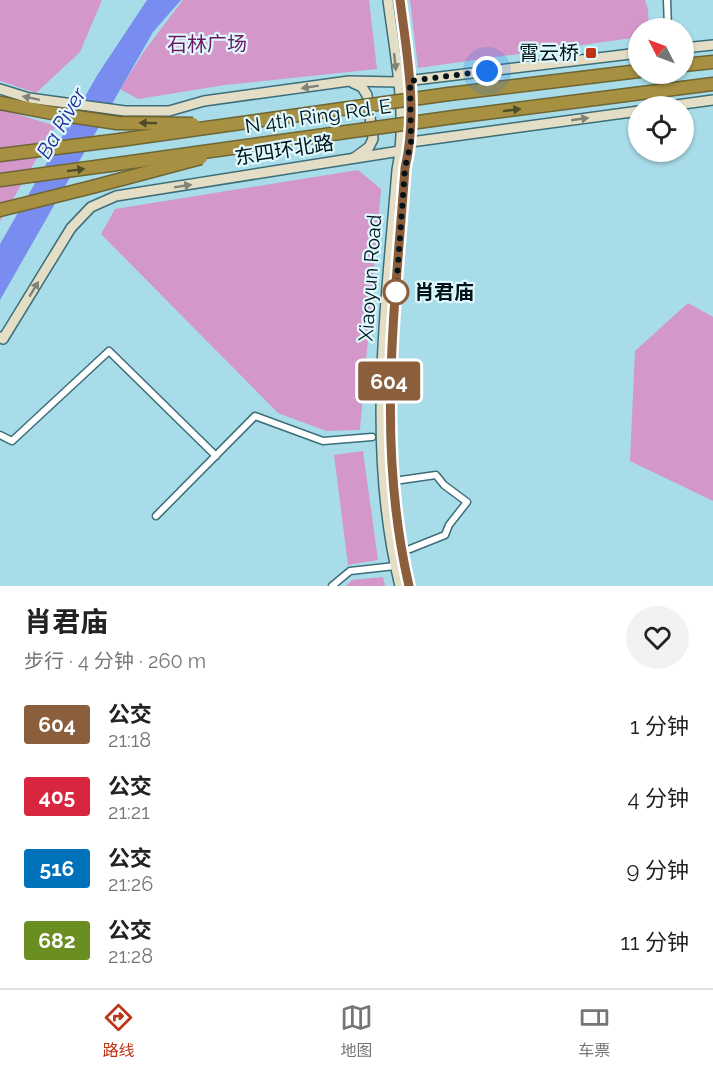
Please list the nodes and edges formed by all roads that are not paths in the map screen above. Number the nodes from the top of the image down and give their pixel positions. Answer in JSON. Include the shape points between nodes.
{"nodes":[{"id":1,"x":388,"y":0,"type":"edge"},
{"id":2,"x":400,"y":0,"type":"edge"},
{"id":3,"x":667,"y":0,"type":"edge"},
{"id":4,"x":668,"y":18,"type":"edge"},
{"id":5,"x":713,"y":45,"type":"edge"},
{"id":6,"x":694,"y":47,"type":"edge"},
{"id":7,"x":628,"y":54,"type":"edge"},
{"id":8,"x":713,"y":62,"type":"edge"},
{"id":9,"x":694,"y":64,"type":"edge"},
{"id":10,"x":628,"y":72,"type":"edge"},
{"id":11,"x":349,"y":81,"type":"junction"},
{"id":12,"x":410,"y":81,"type":"junction"},
{"id":13,"x":398,"y":82,"type":"junction"},
{"id":14,"x":713,"y":84,"type":"edge"},
{"id":15,"x":0,"y":89,"type":"edge"},
{"id":16,"x":713,"y":100,"type":"edge"},
{"id":17,"x":694,"y":103,"type":"edge"},
{"id":18,"x":0,"y":104,"type":"edge"},
{"id":19,"x":60,"y":109,"type":"junction"},
{"id":20,"x":628,"y":112,"type":"edge"},
{"id":21,"x":228,"y":125,"type":"junction"},
{"id":22,"x":411,"y":142,"type":"junction"},
{"id":23,"x":259,"y":143,"type":"junction"},
{"id":24,"x":400,"y":151,"type":"junction"},
{"id":25,"x":0,"y":155,"type":"edge"},
{"id":26,"x":352,"y":159,"type":"junction"},
{"id":27,"x":0,"y":180,"type":"edge"},
{"id":28,"x":0,"y":210,"type":"edge"},
{"id":29,"x":1,"y":340,"type":"edge"},
{"id":30,"x":0,"y":435,"type":"edge"},
{"id":31,"x":372,"y":436,"type":"dead end"},
{"id":32,"x":216,"y":456,"type":"junction"},
{"id":33,"x":401,"y":480,"type":"dead end"},
{"id":34,"x":156,"y":516,"type":"dead end"},
{"id":35,"x":410,"y":549,"type":"dead end"},
{"id":36,"x":395,"y":566,"type":"junction"},
{"id":37,"x":332,"y":586,"type":"edge"},
{"id":38,"x":400,"y":586,"type":"edge"},
{"id":39,"x":409,"y":586,"type":"edge"}],
"edges":[{"from":1,"to":13,"type":"street","name":"Xiaoyun Road","one_way":true},
{"from":2,"to":12,"type":"street","name":"Xiaoyun Road"},
{"from":3,"to":4,"type":"street"},
{"from":5,"to":6,"type":"street"},
{"from":7,"to":12,"type":"street"},
{"from":8,"to":9,"type":"highway"},
{"from":10,"to":21,"type":"highway","name":"东四环北路","bridge":true},
{"from":11,"to":13,"type":"street"},
{"from":11,"to":19,"type":"street","one_way":true,"via":[[204,101],[169,111]]},
{"from":11,"to":26,"type":"street","via":[[362,87],[367,95],[373,139],[369,147]]},
{"from":12,"to":13,"type":"street"},
{"from":12,"to":22,"type":"street","name":"Xiaoyun Road"},
{"from":13,"to":24,"type":"street","name":"Xiaoyun Road"},
{"from":23,"to":14,"type":"highway","name":"N 4th Ring Rd. E","one_way":true,"bridge":true},
{"from":19,"to":15,"type":"street","one_way":true},
{"from":16,"to":17,"type":"street"},
{"from":18,"to":19,"type":"highway"},
{"from":21,"to":19,"type":"highway","one_way":true,"bridge":true,"via":[[117,123]]},
{"from":22,"to":20,"type":"street","one_way":true},
{"from":21,"to":25,"type":"highway","name":"东四环北路","bridge":true},
{"from":22,"to":24,"type":"street","name":"东四环北路"},
{"from":22,"to":39,"type":"street","name":"Xiaoyun Road","via":[[405,168],[388,401],[394,501]]},
{"from":27,"to":23,"type":"highway","name":"N 4th Ring Rd. E","one_way":true,"bridge":true},
{"from":23,"to":28,"type":"highway","bridge":true},
{"from":24,"to":26,"type":"street","name":"东四环北路"},
{"from":24,"to":36,"type":"street","name":"Xiaoyun Road","via":[[381,377],[384,477]]},
{"from":29,"to":26,"type":"street","name":"东四环北路","one_way":true,"via":[[71,228],[91,207],[116,196]]},
{"from":30,"to":32,"type":"street","via":[[12,441],[109,351]]},
{"from":31,"to":32,"type":"street","via":[[323,441],[255,416]]},
{"from":32,"to":34,"type":"street"},
{"from":33,"to":35,"type":"street","via":[[436,475],[467,502],[445,536]]},
{"from":36,"to":37,"type":"street","via":[[350,571]]},
{"from":36,"to":38,"type":"street","name":"Xiaoyun Road"}]}
